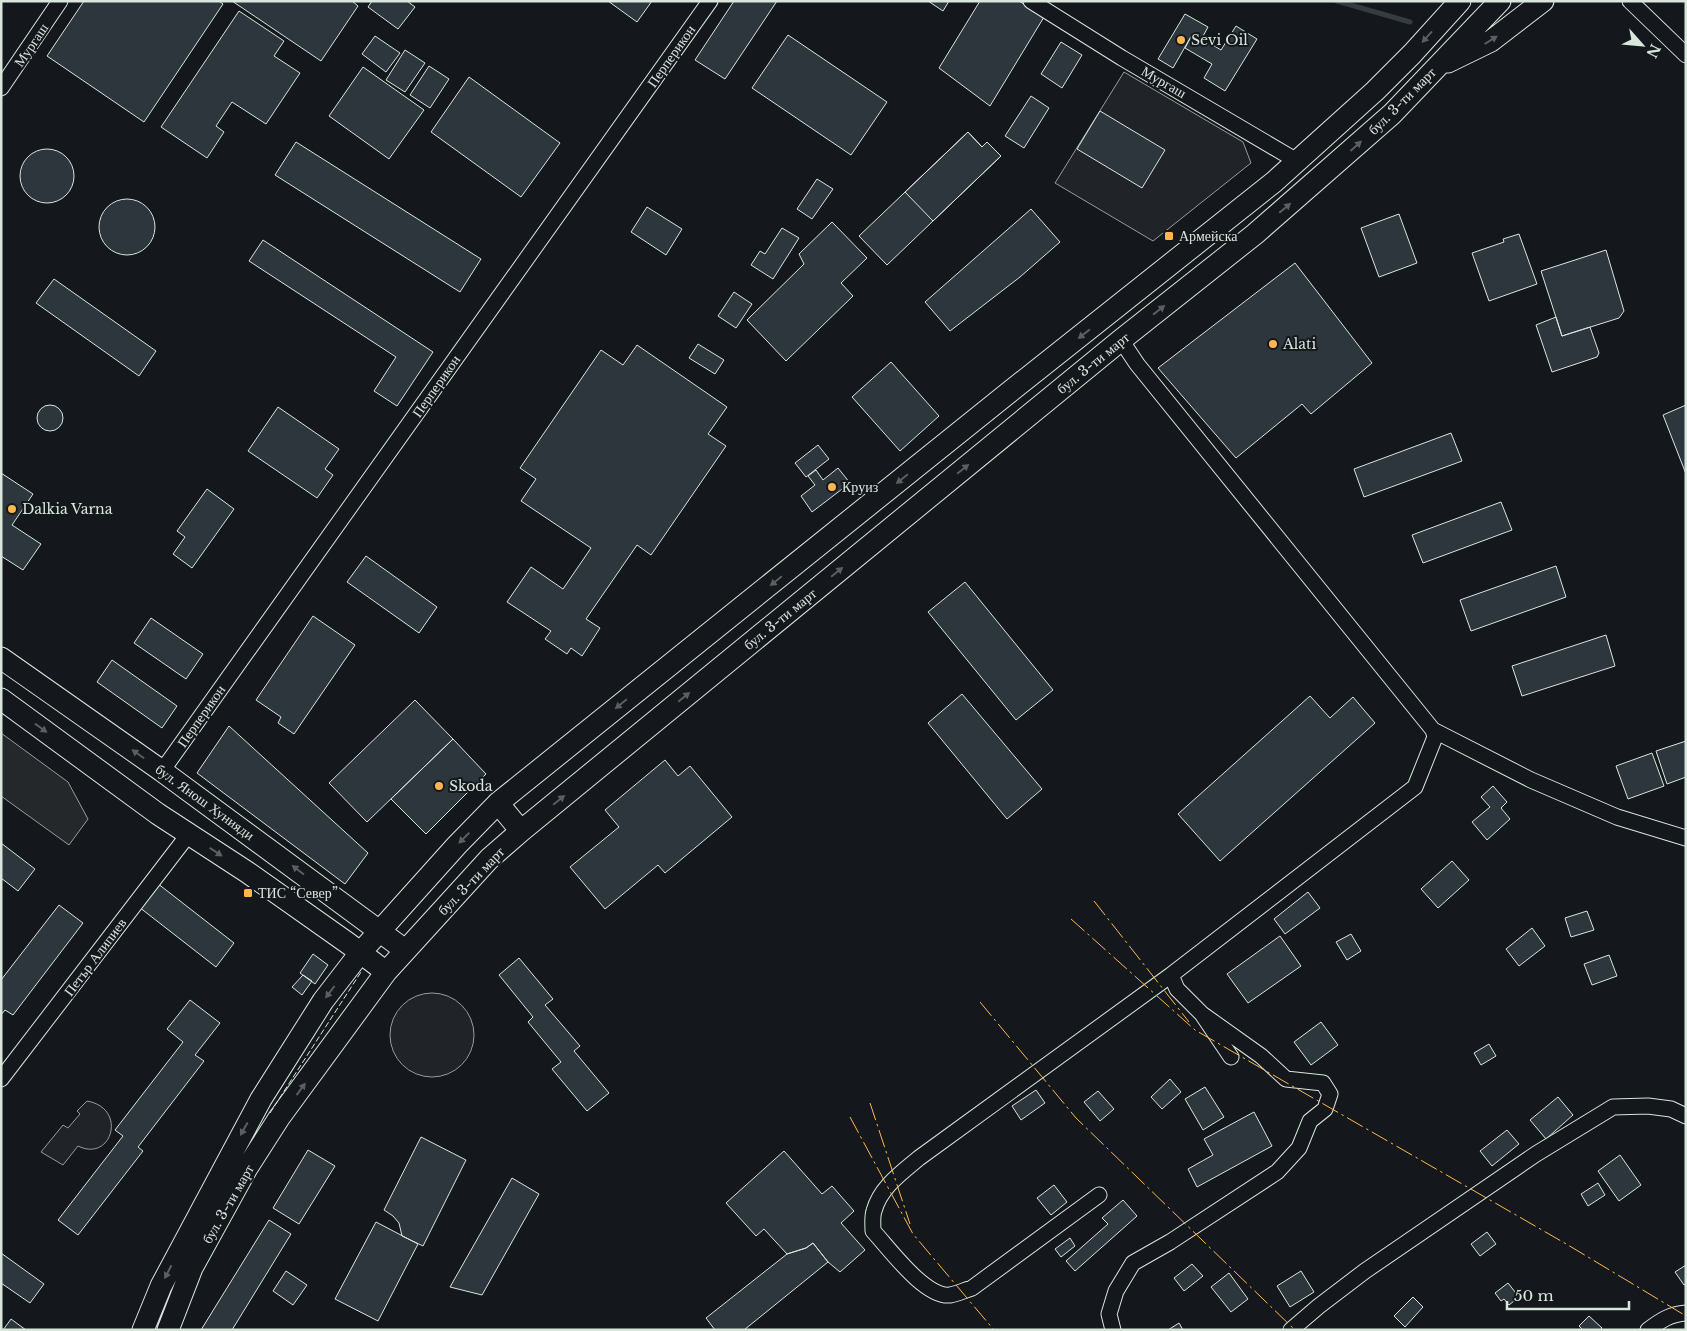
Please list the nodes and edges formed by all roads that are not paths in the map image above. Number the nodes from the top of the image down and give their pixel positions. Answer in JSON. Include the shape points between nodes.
{"nodes":[{"id":1,"x":60,"y":1,"type":"edge"},
{"id":2,"x":710,"y":1,"type":"edge"},
{"id":3,"x":1031,"y":1,"type":"edge"},
{"id":4,"x":1460,"y":1,"type":"edge"},
{"id":5,"x":1500,"y":1,"type":"edge"},
{"id":6,"x":1544,"y":1,"type":"edge"},
{"id":7,"x":1630,"y":1,"type":"edge"},
{"id":8,"x":1686,"y":55,"type":"edge"},
{"id":9,"x":1432,"y":70,"type":"junction"},
{"id":10,"x":1,"y":88,"type":"edge"},
{"id":11,"x":1297,"y":161,"type":"junction"},
{"id":12,"x":1320,"y":178,"type":"junction"},
{"id":13,"x":1122,"y":304,"type":"junction"},
{"id":14,"x":1120,"y":340,"type":"junction"},
{"id":15,"x":1,"y":658,"type":"edge"},
{"id":16,"x":1,"y":699,"type":"edge"},
{"id":17,"x":1433,"y":730,"type":"junction"},
{"id":18,"x":162,"y":771,"type":"junction"},
{"id":19,"x":498,"y":803,"type":"junction"},
{"id":20,"x":521,"y":831,"type":"junction"},
{"id":21,"x":188,"y":835,"type":"junction"},
{"id":22,"x":1686,"y":838,"type":"edge"},
{"id":23,"x":379,"y":931,"type":"junction"},
{"id":24,"x":405,"y":950,"type":"junction"},
{"id":25,"x":360,"y":953,"type":"junction"},
{"id":26,"x":386,"y":972,"type":"junction"},
{"id":27,"x":1171,"y":974,"type":"junction"},
{"id":28,"x":1202,"y":1014,"type":"junction"},
{"id":29,"x":1231,"y":1057,"type":"dead end"},
{"id":30,"x":1,"y":1079,"type":"edge"},
{"id":31,"x":1686,"y":1116,"type":"edge"},
{"id":32,"x":1099,"y":1195,"type":"dead end"},
{"id":33,"x":1686,"y":1313,"type":"edge"},
{"id":34,"x":143,"y":1330,"type":"edge"},
{"id":35,"x":168,"y":1330,"type":"edge"},
{"id":36,"x":1113,"y":1330,"type":"edge"},
{"id":37,"x":1291,"y":1330,"type":"edge"},
{"id":38,"x":1648,"y":1330,"type":"edge"}],
"edges":[{"from":1,"to":10,"type":"street","name":"Мургаш"},
{"from":2,"to":18,"type":"street","name":"Перперикон"},
{"from":3,"to":11,"type":"street","name":"Мургаш"},
{"from":4,"to":11,"type":"street","name":"бул. 3-ти март","one_way":true,"via":[[1393,72]]},
{"from":5,"to":9,"type":"street","name":"бул. 3-ти март"},
{"from":9,"to":6,"type":"street","one_way":true,"via":[[1492,41]]},
{"from":7,"to":8,"type":"street"},
{"from":12,"to":9,"type":"street","name":"бул. 3-ти март","one_way":true,"via":[[1392,114]]},
{"from":11,"to":12,"type":"street"},
{"from":11,"to":13,"type":"street","name":"бул. 3-ти март"},
{"from":14,"to":12,"type":"street","name":"бул. 3-ти март","one_way":true,"via":[[1255,234]]},
{"from":13,"to":14,"type":"street","via":[[1118,323]]},
{"from":13,"to":19,"type":"street","name":"бул. 3-ти март","one_way":true},
{"from":14,"to":17,"type":"street"},
{"from":20,"to":14,"type":"street","name":"бул. 3-ти март","one_way":true},
{"from":18,"to":15,"type":"street","name":"бул. Янош Хунияди","one_way":true},
{"from":16,"to":21,"type":"street","one_way":true},
{"from":17,"to":22,"type":"street","via":[[1531,780],[1608,814]]},
{"from":17,"to":27,"type":"street","via":[[1435,737],[1416,787]]},
{"from":23,"to":18,"type":"street","name":"бул. Янош Хунияди","one_way":true},
{"from":19,"to":20,"type":"street"},
{"from":19,"to":23,"type":"street","name":"бул. 3-ти март","one_way":true},
{"from":20,"to":24,"type":"street","name":"бул. 3-ти март","via":[[489,859]]},
{"from":21,"to":25,"type":"street","one_way":true},
{"from":21,"to":30,"type":"street","name":"Петър Алипиев"},
{"from":23,"to":24,"type":"street","name":"бул. Янош Хунияди"},
{"from":23,"to":25,"type":"street","name":"бул. 3-ти март"},
{"from":24,"to":26,"type":"street","name":"бул. 3-ти март"},
{"from":25,"to":26,"type":"street"},
{"from":25,"to":34,"type":"street","name":"бул. 3-ти март","one_way":true,"via":[[323,1001],[261,1099],[165,1277]]},
{"from":35,"to":26,"type":"street","name":"бул. 3-ти март","one_way":true,"via":[[192,1268],[248,1168],[279,1118]]},
{"from":27,"to":28,"type":"street","via":[[1177,989]]},
{"from":27,"to":32,"type":"street","via":[[897,1176],[880,1194],[873,1212],[873,1231],[917,1280],[935,1293],[949,1295],[972,1288]]},
{"from":28,"to":29,"type":"street"},
{"from":28,"to":36,"type":"street","via":[[1261,1056],[1286,1079],[1323,1083],[1330,1094],[1325,1109],[1310,1121],[1299,1148],[1277,1172],[1133,1263],[1116,1292],[1109,1314]]},
{"from":31,"to":37,"type":"street","via":[[1671,1109],[1648,1106],[1613,1107],[1528,1159],[1365,1271]]},
{"from":33,"to":38,"type":"street","via":[[1665,1318]]}]}
